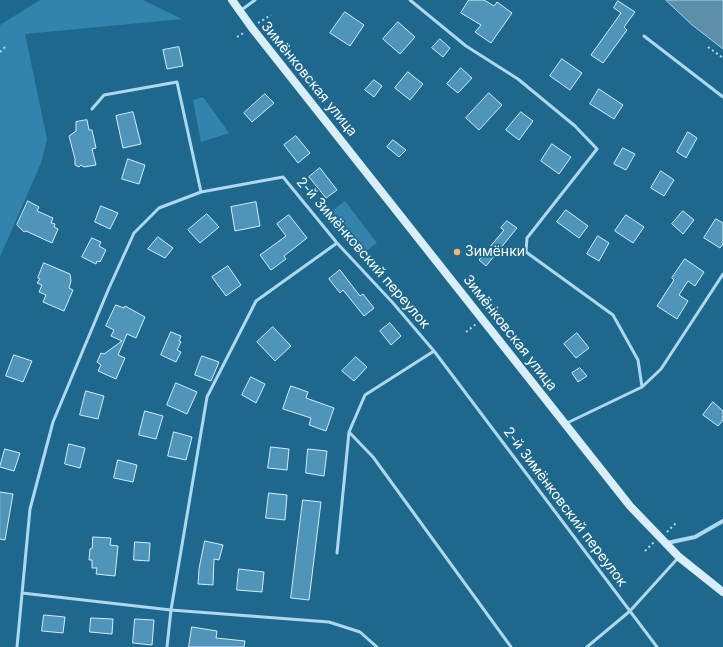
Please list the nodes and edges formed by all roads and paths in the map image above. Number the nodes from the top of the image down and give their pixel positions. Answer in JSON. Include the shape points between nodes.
{"nodes":[{"id":1,"x":232,"y":0,"type":"edge"},
{"id":2,"x":255,"y":0,"type":"edge"},
{"id":3,"x":410,"y":0,"type":"edge"},
{"id":4,"x":240,"y":11,"type":"junction"},
{"id":5,"x":644,"y":36,"type":"dead end"},
{"id":6,"x":6,"y":46,"type":"dead end"},
{"id":7,"x":708,"y":47,"type":"dead end"},
{"id":8,"x":0,"y":52,"type":"edge"},
{"id":9,"x":723,"y":58,"type":"edge"},
{"id":10,"x":723,"y":97,"type":"edge"},
{"id":11,"x":92,"y":109,"type":"dead end"},
{"id":12,"x":201,"y":192,"type":"junction"},
{"id":13,"x":336,"y":243,"type":"junction"},
{"id":14,"x":723,"y":274,"type":"edge"},
{"id":15,"x":434,"y":351,"type":"junction"},
{"id":16,"x":642,"y":388,"type":"junction"},
{"id":17,"x":565,"y":424,"type":"junction"},
{"id":18,"x":349,"y":432,"type":"junction"},
{"id":19,"x":723,"y":521,"type":"edge"},
{"id":20,"x":666,"y":543,"type":"junction"},
{"id":21,"x":337,"y":553,"type":"dead end"},
{"id":22,"x":679,"y":557,"type":"junction"},
{"id":23,"x":723,"y":592,"type":"edge"},
{"id":24,"x":22,"y":593,"type":"junction"},
{"id":25,"x":171,"y":610,"type":"junction"},
{"id":26,"x":630,"y":611,"type":"junction"},
{"id":27,"x":17,"y":647,"type":"edge"},
{"id":28,"x":167,"y":647,"type":"edge"},
{"id":29,"x":377,"y":647,"type":"edge"},
{"id":30,"x":511,"y":647,"type":"edge"},
{"id":31,"x":587,"y":647,"type":"edge"},
{"id":32,"x":658,"y":647,"type":"edge"}],
"edges":[{"from":1,"to":4,"type":"main road","name":"Зимёнковская улица"},
{"from":2,"to":4,"type":"lane"},
{"from":3,"to":16,"type":"lane","via":[[466,46],[518,79],[575,126],[597,149],[527,238],[526,252],[613,315],[638,360]]},
{"from":4,"to":17,"type":"main road","name":"Зимёнковская улица"},
{"from":5,"to":10,"type":"lane"},
{"from":6,"to":8,"type":"path"},
{"from":7,"to":9,"type":"path"},
{"from":11,"to":12,"type":"lane","via":[[104,95],[177,82]]},
{"from":12,"to":13,"type":"lane","name":"2-й Зимёнковский переулок","via":[[282,177]]},
{"from":12,"to":24,"type":"lane","name":"2-й Зимёнковский переулок","via":[[159,208],[134,233],[109,288],[53,422],[30,509]]},
{"from":13,"to":15,"type":"lane","name":"2-й Зимёнковский переулок"},
{"from":13,"to":25,"type":"lane","via":[[256,301],[207,397]]},
{"from":14,"to":16,"type":"lane","via":[[661,369]]},
{"from":15,"to":18,"type":"lane","via":[[365,395]]},
{"from":15,"to":26,"type":"lane","name":"2-й Зимёнковский переулок"},
{"from":16,"to":17,"type":"lane"},
{"from":17,"to":20,"type":"main road","name":"Зимёнковская улица","via":[[630,506]]},
{"from":18,"to":21,"type":"lane"},
{"from":18,"to":30,"type":"lane","via":[[372,457]]},
{"from":19,"to":20,"type":"street","via":[[695,537]]},
{"from":20,"to":22,"type":"main road","name":"Зимёнковская улица"},
{"from":22,"to":23,"type":"main road","name":"Зимёнковская улица"},
{"from":22,"to":26,"type":"lane"},
{"from":24,"to":25,"type":"lane"},
{"from":24,"to":27,"type":"lane","name":"2-й Зимёнковский переулок"},
{"from":25,"to":28,"type":"lane"},
{"from":25,"to":29,"type":"lane","via":[[329,622],[360,632]]},
{"from":26,"to":31,"type":"lane"},
{"from":26,"to":32,"type":"lane","name":"2-й Зимёнковский переулок"}]}
